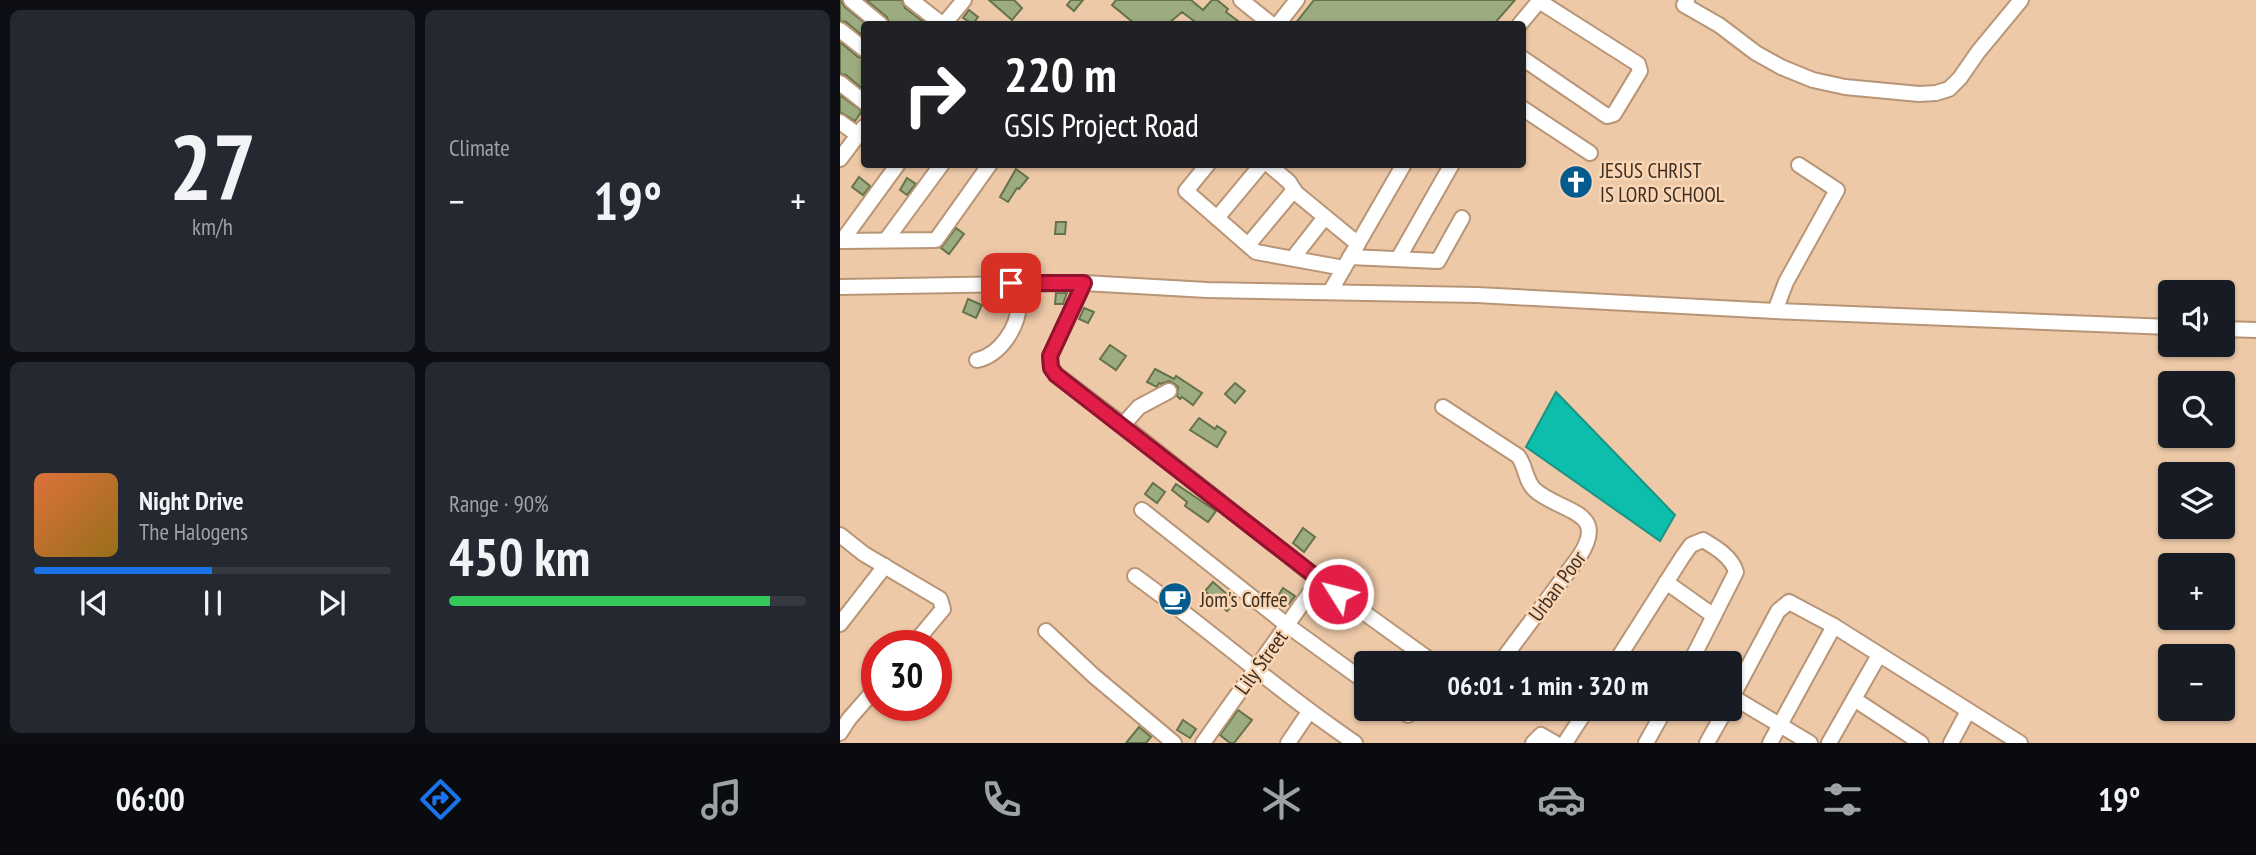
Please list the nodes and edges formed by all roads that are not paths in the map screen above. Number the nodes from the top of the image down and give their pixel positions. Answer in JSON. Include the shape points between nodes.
{"nodes":[{"id":1,"x":851,"y":0,"type":"edge"},
{"id":2,"x":911,"y":0,"type":"edge"},
{"id":3,"x":964,"y":0,"type":"edge"},
{"id":4,"x":1241,"y":0,"type":"edge"},
{"id":5,"x":1297,"y":0,"type":"edge"},
{"id":6,"x":1540,"y":0,"type":"edge"},
{"id":7,"x":1687,"y":0,"type":"edge"},
{"id":8,"x":2021,"y":0,"type":"edge"},
{"id":9,"x":876,"y":21,"type":"edge"},
{"id":10,"x":939,"y":21,"type":"edge"},
{"id":11,"x":946,"y":21,"type":"edge"},
{"id":12,"x":1268,"y":21,"type":"edge"},
{"id":13,"x":1280,"y":21,"type":"edge"},
{"id":14,"x":1522,"y":21,"type":"edge"},
{"id":15,"x":840,"y":30,"type":"edge"},
{"id":16,"x":861,"y":47,"type":"edge"},
{"id":17,"x":1526,"y":61,"type":"edge"},
{"id":18,"x":840,"y":83,"type":"edge"},
{"id":19,"x":861,"y":100,"type":"edge"},
{"id":20,"x":1526,"y":111,"type":"edge"},
{"id":21,"x":840,"y":122,"type":"edge"},
{"id":22,"x":861,"y":131,"type":"edge"},
{"id":23,"x":1590,"y":153,"type":"dead end"},
{"id":24,"x":840,"y":159,"type":"edge"},
{"id":25,"x":1799,"y":165,"type":"dead end"},
{"id":26,"x":895,"y":168,"type":"edge"},
{"id":27,"x":939,"y":168,"type":"edge"},
{"id":28,"x":987,"y":168,"type":"edge"},
{"id":29,"x":1205,"y":168,"type":"edge"},
{"id":30,"x":1259,"y":168,"type":"edge"},
{"id":31,"x":1273,"y":168,"type":"edge"},
{"id":32,"x":1402,"y":168,"type":"edge"},
{"id":33,"x":1450,"y":168,"type":"edge"},
{"id":34,"x":1294,"y":190,"type":"junction"},
{"id":35,"x":1325,"y":217,"type":"junction"},
{"id":36,"x":1217,"y":218,"type":"junction"},
{"id":37,"x":1461,"y":218,"type":"dead end"},
{"id":38,"x":886,"y":240,"type":"junction"},
{"id":39,"x":841,"y":241,"type":"edge"},
{"id":40,"x":1248,"y":245,"type":"junction"},
{"id":41,"x":1351,"y":256,"type":"junction"},
{"id":42,"x":1293,"y":258,"type":"junction"},
{"id":43,"x":1398,"y":259,"type":"junction"},
{"id":44,"x":1011,"y":283,"type":"junction"},
{"id":45,"x":1084,"y":283,"type":"junction"},
{"id":46,"x":840,"y":287,"type":"edge"},
{"id":47,"x":1331,"y":292,"type":"junction"},
{"id":48,"x":1775,"y":311,"type":"junction"},
{"id":49,"x":2158,"y":327,"type":"edge"},
{"id":50,"x":2235,"y":329,"type":"edge"},
{"id":51,"x":2256,"y":330,"type":"edge"},
{"id":52,"x":977,"y":360,"type":"dead end"},
{"id":53,"x":1169,"y":391,"type":"dead end"},
{"id":54,"x":1443,"y":407,"type":"dead end"},
{"id":55,"x":1123,"y":425,"type":"junction"},
{"id":56,"x":1142,"y":510,"type":"dead end"},
{"id":57,"x":840,"y":535,"type":"edge"},
{"id":58,"x":885,"y":566,"type":"junction"},
{"id":59,"x":1135,"y":576,"type":"dead end"},
{"id":60,"x":1319,"y":580,"type":"junction"},
{"id":61,"x":1666,"y":582,"type":"junction"},
{"id":62,"x":1714,"y":616,"type":"junction"},
{"id":63,"x":840,"y":624,"type":"edge"},
{"id":64,"x":1287,"y":625,"type":"junction"},
{"id":65,"x":1834,"y":626,"type":"junction"},
{"id":66,"x":925,"y":630,"type":"edge"},
{"id":67,"x":1046,"y":631,"type":"dead end"},
{"id":68,"x":1417,"y":651,"type":"edge"},
{"id":69,"x":1509,"y":651,"type":"edge"},
{"id":70,"x":1625,"y":651,"type":"edge"},
{"id":71,"x":1696,"y":651,"type":"edge"},
{"id":72,"x":1879,"y":655,"type":"junction"},
{"id":73,"x":1254,"y":670,"type":"junction"},
{"id":74,"x":1354,"y":674,"type":"edge"},
{"id":75,"x":1742,"y":678,"type":"edge"},
{"id":76,"x":1854,"y":699,"type":"junction"},
{"id":77,"x":861,"y":705,"type":"edge"},
{"id":78,"x":1742,"y":706,"type":"edge"},
{"id":79,"x":1968,"y":711,"type":"junction"},
{"id":80,"x":1308,"y":712,"type":"junction"},
{"id":81,"x":1579,"y":721,"type":"edge"},
{"id":82,"x":1658,"y":721,"type":"edge"},
{"id":83,"x":1719,"y":721,"type":"edge"},
{"id":84,"x":1781,"y":724,"type":"junction"},
{"id":85,"x":840,"y":733,"type":"edge"},
{"id":86,"x":1174,"y":743,"type":"edge"},
{"id":87,"x":1203,"y":743,"type":"edge"},
{"id":88,"x":1288,"y":743,"type":"edge"},
{"id":89,"x":1356,"y":743,"type":"edge"},
{"id":90,"x":1533,"y":743,"type":"edge"},
{"id":91,"x":1555,"y":743,"type":"edge"},
{"id":92,"x":1565,"y":743,"type":"edge"},
{"id":93,"x":1646,"y":743,"type":"edge"},
{"id":94,"x":1707,"y":743,"type":"edge"},
{"id":95,"x":1770,"y":743,"type":"edge"},
{"id":96,"x":1810,"y":743,"type":"edge"},
{"id":97,"x":1829,"y":743,"type":"edge"},
{"id":98,"x":1920,"y":743,"type":"edge"},
{"id":99,"x":1951,"y":743,"type":"edge"},
{"id":100,"x":2020,"y":743,"type":"edge"}],
"edges":[{"from":1,"to":9,"type":"street"},
{"from":2,"to":10,"type":"street"},
{"from":3,"to":11,"type":"street"},
{"from":4,"to":12,"type":"street"},
{"from":5,"to":13,"type":"street"},
{"from":6,"to":14,"type":"street"},
{"from":6,"to":17,"type":"street","via":[[1638,64],[1640,71],[1614,114],[1608,116]]},
{"from":7,"to":8,"type":"street","via":[[1684,5],[1792,72],[1845,87],[1919,94],[1949,89]]},
{"from":15,"to":16,"type":"street"},
{"from":18,"to":19,"type":"street"},
{"from":20,"to":23,"type":"street"},
{"from":21,"to":22,"type":"street"},
{"from":22,"to":24,"type":"street"},
{"from":25,"to":48,"type":"street","via":[[1837,190]]},
{"from":26,"to":39,"type":"street"},
{"from":27,"to":38,"type":"street"},
{"from":28,"to":38,"type":"street","via":[[936,240]]},
{"from":29,"to":36,"type":"street","via":[[1186,191]]},
{"from":30,"to":36,"type":"street"},
{"from":31,"to":34,"type":"street"},
{"from":32,"to":41,"type":"street"},
{"from":33,"to":43,"type":"street"},
{"from":34,"to":35,"type":"street"},
{"from":34,"to":40,"type":"street"},
{"from":35,"to":41,"type":"street"},
{"from":35,"to":42,"type":"street"},
{"from":36,"to":40,"type":"street"},
{"from":37,"to":43,"type":"street","via":[[1438,261]]},
{"from":38,"to":39,"type":"street"},
{"from":40,"to":42,"type":"street","via":[[1256,252]]},
{"from":41,"to":42,"type":"street"},
{"from":41,"to":43,"type":"street"},
{"from":41,"to":47,"type":"street"},
{"from":44,"to":45,"type":"street"},
{"from":44,"to":46,"type":"street"},
{"from":44,"to":52,"type":"street","via":[[1020,301],[1015,322],[1001,346]]},
{"from":45,"to":47,"type":"street"},
{"from":45,"to":55,"type":"street","via":[[1050,356],[1051,368]]},
{"from":47,"to":48,"type":"street"},
{"from":48,"to":49,"type":"street"},
{"from":50,"to":51,"type":"street"},
{"from":53,"to":55,"type":"street","via":[[1139,407]]},
{"from":54,"to":69,"type":"street","name":"Urban Poor","via":[[1518,456],[1536,492],[1579,515],[1590,531],[1579,557]]},
{"from":55,"to":60,"type":"street"},
{"from":56,"to":64,"type":"street"},
{"from":57,"to":58,"type":"street"},
{"from":58,"to":63,"type":"street"},
{"from":58,"to":66,"type":"street","via":[[940,599],[943,609]]},
{"from":59,"to":73,"type":"street"},
{"from":60,"to":64,"type":"street","name":"Lily Street"},
{"from":60,"to":68,"type":"street"},
{"from":61,"to":62,"type":"street"},
{"from":61,"to":62,"type":"street","via":[[1691,545],[1706,542],[1735,569]]},
{"from":61,"to":70,"type":"street"},
{"from":62,"to":71,"type":"street"},
{"from":64,"to":73,"type":"street","name":"Lily Street"},
{"from":64,"to":74,"type":"street"},
{"from":65,"to":72,"type":"street"},
{"from":65,"to":75,"type":"street","via":[[1794,602],[1787,603]]},
{"from":65,"to":84,"type":"street"},
{"from":67,"to":86,"type":"street"},
{"from":72,"to":76,"type":"street"},
{"from":72,"to":79,"type":"street"},
{"from":73,"to":80,"type":"street"},
{"from":73,"to":87,"type":"street","name":"Lily Street"},
{"from":76,"to":97,"type":"street"},
{"from":76,"to":98,"type":"street"},
{"from":77,"to":85,"type":"street"},
{"from":78,"to":84,"type":"street"},
{"from":79,"to":99,"type":"street"},
{"from":79,"to":100,"type":"street"},
{"from":80,"to":88,"type":"street"},
{"from":80,"to":89,"type":"street"},
{"from":81,"to":92,"type":"street"},
{"from":82,"to":93,"type":"street"},
{"from":83,"to":94,"type":"street"},
{"from":84,"to":95,"type":"street"},
{"from":84,"to":96,"type":"street"},
{"from":90,"to":91,"type":"street","via":[[1541,735]]}]}
